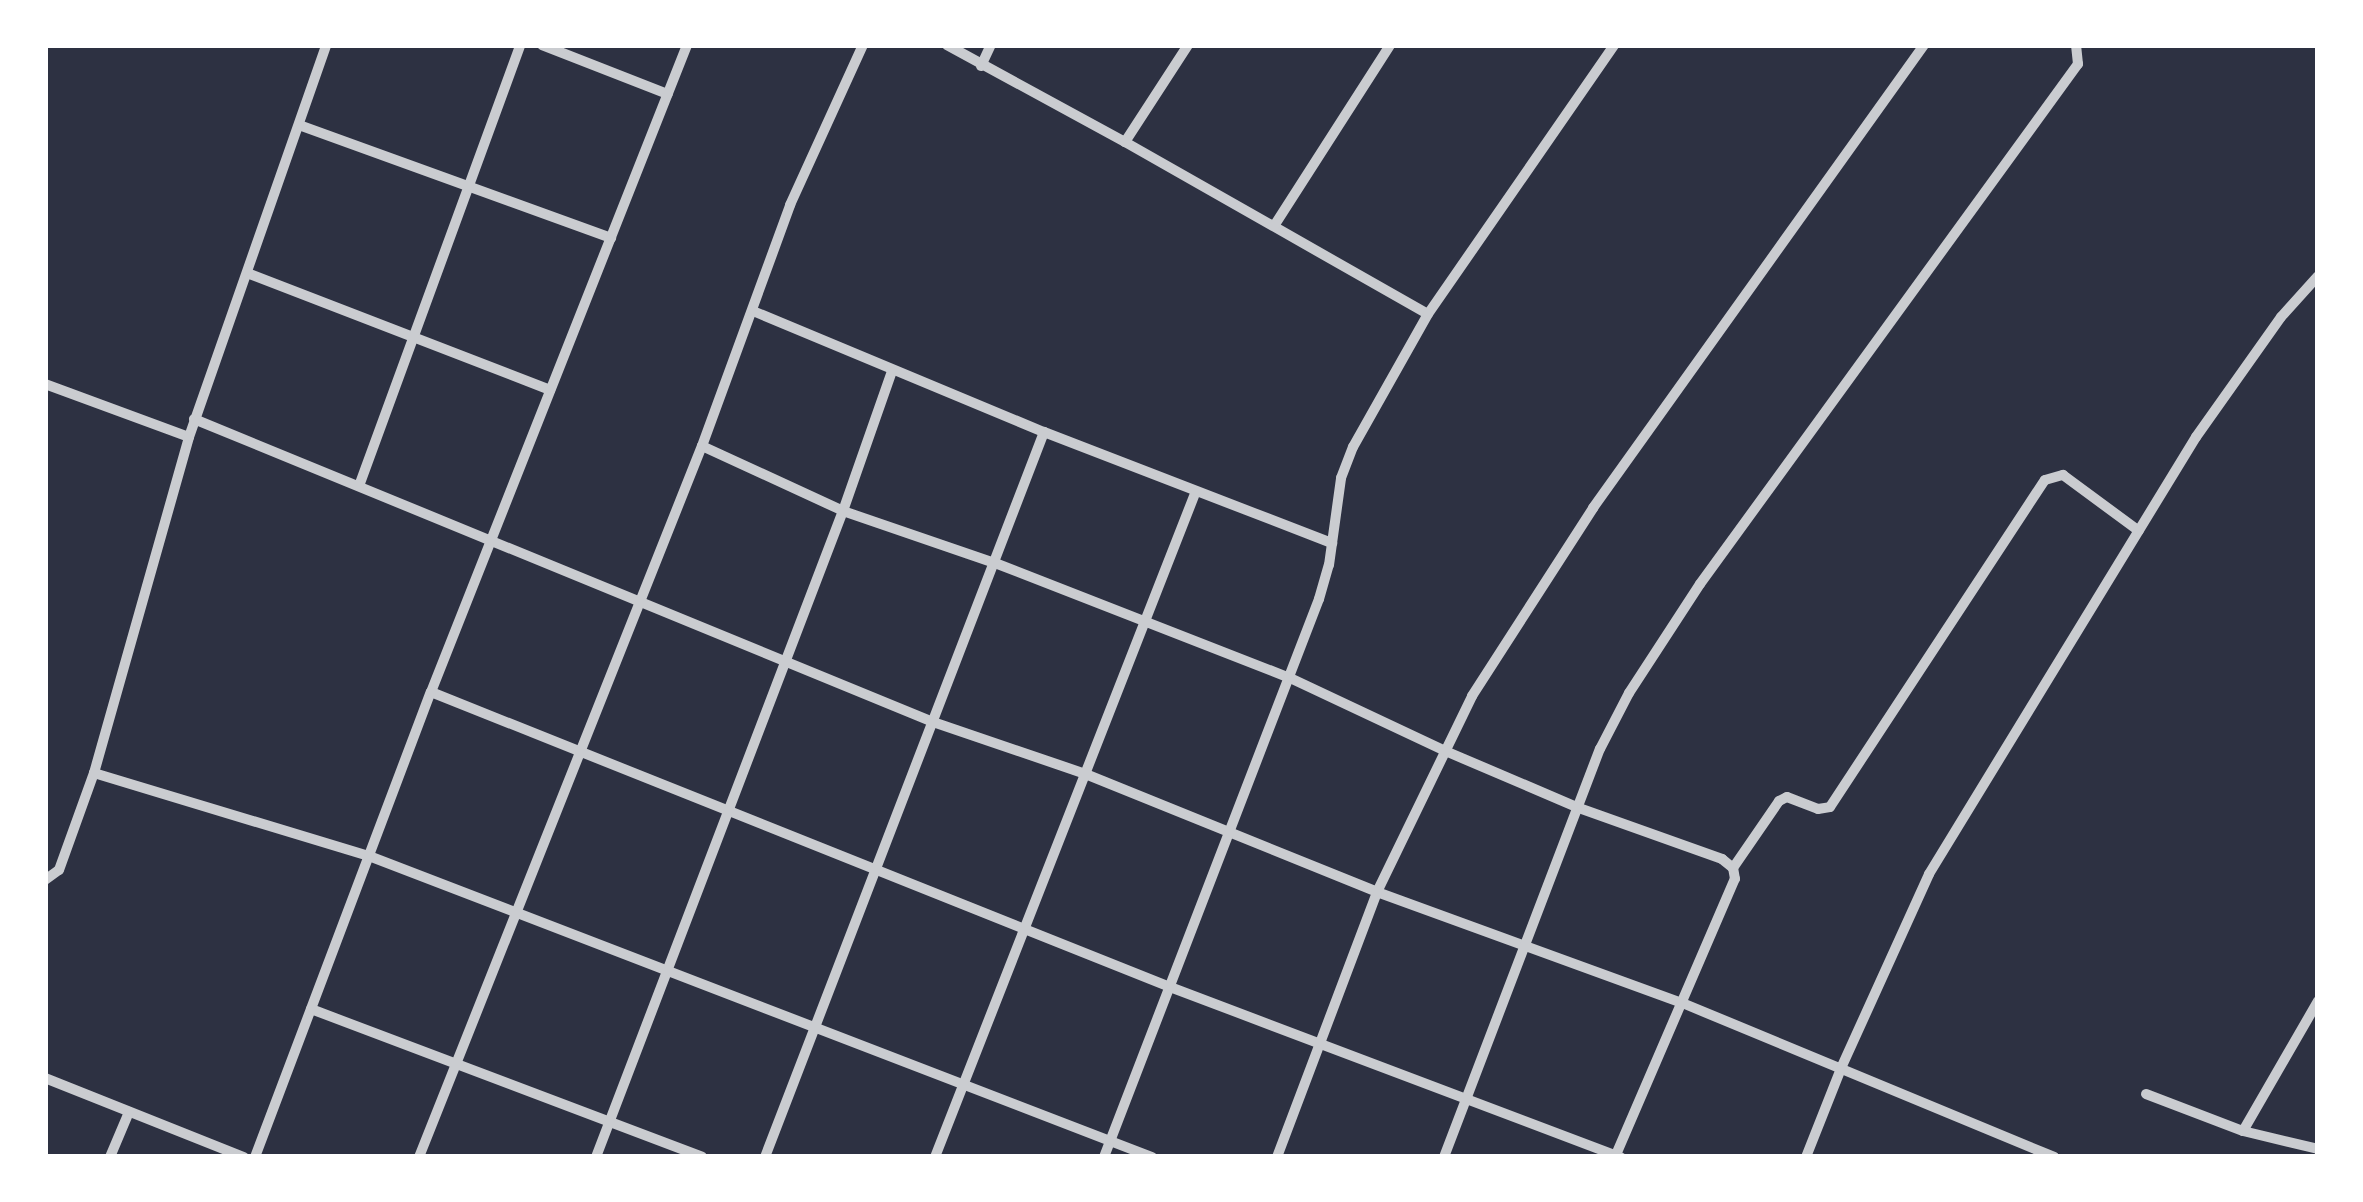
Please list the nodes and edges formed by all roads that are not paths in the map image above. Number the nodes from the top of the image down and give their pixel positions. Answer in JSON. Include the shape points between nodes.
{"nodes":[{"id":1,"x":326,"y":45,"type":"edge"},
{"id":2,"x":520,"y":45,"type":"edge"},
{"id":3,"x":542,"y":45,"type":"edge"},
{"id":4,"x":687,"y":45,"type":"edge"},
{"id":5,"x":863,"y":45,"type":"edge"},
{"id":6,"x":947,"y":45,"type":"edge"},
{"id":7,"x":991,"y":45,"type":"edge"},
{"id":8,"x":1188,"y":45,"type":"edge"},
{"id":9,"x":1390,"y":45,"type":"edge"},
{"id":10,"x":1614,"y":45,"type":"edge"},
{"id":11,"x":1924,"y":45,"type":"edge"},
{"id":12,"x":2076,"y":45,"type":"edge"},
{"id":13,"x":980,"y":66,"type":"junction"},
{"id":14,"x":668,"y":94,"type":"junction"},
{"id":15,"x":299,"y":125,"type":"junction"},
{"id":16,"x":1125,"y":142,"type":"junction"},
{"id":17,"x":466,"y":185,"type":"junction"},
{"id":18,"x":1274,"y":226,"type":"junction"},
{"id":19,"x":611,"y":238,"type":"junction"},
{"id":20,"x":247,"y":273,"type":"junction"},
{"id":21,"x":2318,"y":276,"type":"edge"},
{"id":22,"x":752,"y":312,"type":"junction"},
{"id":23,"x":1428,"y":314,"type":"junction"},
{"id":24,"x":413,"y":336,"type":"junction"},
{"id":25,"x":892,"y":371,"type":"junction"},
{"id":26,"x":45,"y":384,"type":"edge"},
{"id":27,"x":550,"y":390,"type":"junction"},
{"id":28,"x":194,"y":419,"type":"junction"},
{"id":29,"x":1044,"y":432,"type":"junction"},
{"id":30,"x":188,"y":438,"type":"junction"},
{"id":31,"x":702,"y":446,"type":"junction"},
{"id":32,"x":360,"y":486,"type":"junction"},
{"id":33,"x":1196,"y":491,"type":"junction"},
{"id":34,"x":843,"y":511,"type":"junction"},
{"id":35,"x":2139,"y":531,"type":"junction"},
{"id":36,"x":493,"y":540,"type":"junction"},
{"id":37,"x":1332,"y":543,"type":"junction"},
{"id":38,"x":995,"y":564,"type":"junction"},
{"id":39,"x":641,"y":599,"type":"junction"},
{"id":40,"x":1148,"y":621,"type":"junction"},
{"id":41,"x":787,"y":658,"type":"junction"},
{"id":42,"x":1288,"y":677,"type":"junction"},
{"id":43,"x":431,"y":692,"type":"junction"},
{"id":44,"x":932,"y":722,"type":"junction"},
{"id":45,"x":1443,"y":750,"type":"junction"},
{"id":46,"x":580,"y":751,"type":"junction"},
{"id":47,"x":94,"y":773,"type":"junction"},
{"id":48,"x":1083,"y":773,"type":"junction"},
{"id":49,"x":1579,"y":808,"type":"junction"},
{"id":50,"x":727,"y":810,"type":"junction"},
{"id":51,"x":1229,"y":831,"type":"junction"},
{"id":52,"x":370,"y":856,"type":"junction"},
{"id":53,"x":1734,"y":868,"type":"junction"},
{"id":54,"x":876,"y":870,"type":"junction"},
{"id":55,"x":45,"y":880,"type":"edge"},
{"id":56,"x":1378,"y":892,"type":"junction"},
{"id":57,"x":516,"y":913,"type":"junction"},
{"id":58,"x":1024,"y":929,"type":"junction"},
{"id":59,"x":1524,"y":946,"type":"junction"},
{"id":60,"x":666,"y":971,"type":"junction"},
{"id":61,"x":1170,"y":987,"type":"junction"},
{"id":62,"x":2318,"y":1000,"type":"edge"},
{"id":63,"x":1680,"y":1002,"type":"junction"},
{"id":64,"x":311,"y":1009,"type":"junction"},
{"id":65,"x":815,"y":1028,"type":"junction"},
{"id":66,"x":1320,"y":1044,"type":"junction"},
{"id":67,"x":456,"y":1064,"type":"junction"},
{"id":68,"x":1842,"y":1066,"type":"junction"},
{"id":69,"x":45,"y":1078,"type":"edge"},
{"id":70,"x":963,"y":1085,"type":"junction"},
{"id":71,"x":2146,"y":1094,"type":"dead end"},
{"id":72,"x":1466,"y":1099,"type":"junction"},
{"id":73,"x":129,"y":1112,"type":"junction"},
{"id":74,"x":610,"y":1122,"type":"junction"},
{"id":75,"x":2242,"y":1131,"type":"junction"},
{"id":76,"x":1110,"y":1142,"type":"junction"},
{"id":77,"x":2318,"y":1149,"type":"edge"},
{"id":78,"x":1617,"y":1156,"type":"edge"},
{"id":79,"x":110,"y":1157,"type":"edge"},
{"id":80,"x":244,"y":1157,"type":"edge"},
{"id":81,"x":255,"y":1157,"type":"edge"},
{"id":82,"x":419,"y":1157,"type":"edge"},
{"id":83,"x":596,"y":1157,"type":"edge"},
{"id":84,"x":702,"y":1157,"type":"edge"},
{"id":85,"x":765,"y":1157,"type":"edge"},
{"id":86,"x":935,"y":1157,"type":"edge"},
{"id":87,"x":1104,"y":1157,"type":"edge"},
{"id":88,"x":1152,"y":1157,"type":"edge"},
{"id":89,"x":1277,"y":1157,"type":"edge"},
{"id":90,"x":1444,"y":1157,"type":"edge"},
{"id":91,"x":1806,"y":1157,"type":"edge"},
{"id":92,"x":2054,"y":1157,"type":"edge"}],
"edges":[{"from":1,"to":15,"type":"street"},
{"from":2,"to":17,"type":"street"},
{"from":3,"to":14,"type":"street"},
{"from":4,"to":14,"type":"street"},
{"from":5,"to":22,"type":"street","via":[[790,205]]},
{"from":6,"to":13,"type":"street"},
{"from":7,"to":13,"type":"street"},
{"from":8,"to":16,"type":"street"},
{"from":9,"to":18,"type":"street"},
{"from":10,"to":23,"type":"street"},
{"from":11,"to":45,"type":"street","via":[[1593,508],[1495,656]]},
{"from":12,"to":49,"type":"street","via":[[2078,64],[1669,631],[1600,750]]},
{"from":13,"to":16,"type":"street"},
{"from":14,"to":19,"type":"street"},
{"from":15,"to":17,"type":"street"},
{"from":15,"to":20,"type":"street"},
{"from":16,"to":18,"type":"street"},
{"from":17,"to":19,"type":"street"},
{"from":17,"to":24,"type":"street"},
{"from":18,"to":23,"type":"street"},
{"from":19,"to":27,"type":"street"},
{"from":20,"to":24,"type":"street"},
{"from":20,"to":28,"type":"street"},
{"from":21,"to":35,"type":"street","via":[[2196,437]]},
{"from":22,"to":25,"type":"street"},
{"from":22,"to":31,"type":"street"},
{"from":23,"to":37,"type":"street","via":[[1340,478]]},
{"from":24,"to":27,"type":"street"},
{"from":24,"to":32,"type":"street"},
{"from":25,"to":29,"type":"street"},
{"from":25,"to":34,"type":"street"},
{"from":26,"to":30,"type":"street"},
{"from":27,"to":36,"type":"street"},
{"from":28,"to":30,"type":"street"},
{"from":28,"to":32,"type":"street"},
{"from":29,"to":33,"type":"street"},
{"from":29,"to":38,"type":"street"},
{"from":30,"to":47,"type":"street"},
{"from":31,"to":34,"type":"street"},
{"from":31,"to":39,"type":"street"},
{"from":32,"to":36,"type":"street"},
{"from":33,"to":37,"type":"street"},
{"from":33,"to":40,"type":"street"},
{"from":34,"to":38,"type":"street"},
{"from":34,"to":41,"type":"street"},
{"from":35,"to":53,"type":"street","via":[[2063,475],[2045,480],[1830,807],[1779,801]]},
{"from":35,"to":68,"type":"street","via":[[1930,874]]},
{"from":36,"to":39,"type":"street"},
{"from":36,"to":43,"type":"street"},
{"from":37,"to":42,"type":"street","via":[[1320,599]]},
{"from":38,"to":40,"type":"street"},
{"from":38,"to":44,"type":"street"},
{"from":39,"to":41,"type":"street"},
{"from":39,"to":46,"type":"street"},
{"from":40,"to":42,"type":"street"},
{"from":40,"to":48,"type":"street"},
{"from":41,"to":44,"type":"street"},
{"from":41,"to":50,"type":"street"},
{"from":42,"to":45,"type":"street"},
{"from":42,"to":51,"type":"street"},
{"from":43,"to":46,"type":"street"},
{"from":43,"to":52,"type":"street"},
{"from":44,"to":48,"type":"street"},
{"from":44,"to":54,"type":"street"},
{"from":45,"to":49,"type":"street"},
{"from":45,"to":56,"type":"street"},
{"from":46,"to":50,"type":"street"},
{"from":46,"to":57,"type":"street"},
{"from":47,"to":52,"type":"street"},
{"from":47,"to":55,"type":"street","via":[[59,870]]},
{"from":48,"to":51,"type":"street"},
{"from":48,"to":58,"type":"street"},
{"from":49,"to":53,"type":"street"},
{"from":49,"to":59,"type":"street"},
{"from":50,"to":54,"type":"street"},
{"from":50,"to":60,"type":"street"},
{"from":51,"to":56,"type":"street"},
{"from":51,"to":61,"type":"street"},
{"from":52,"to":57,"type":"street"},
{"from":52,"to":64,"type":"street"},
{"from":53,"to":63,"type":"street"},
{"from":54,"to":58,"type":"street"},
{"from":54,"to":65,"type":"street"},
{"from":56,"to":59,"type":"street"},
{"from":56,"to":66,"type":"street"},
{"from":57,"to":60,"type":"street"},
{"from":57,"to":67,"type":"street"},
{"from":58,"to":61,"type":"street"},
{"from":58,"to":70,"type":"street"},
{"from":59,"to":63,"type":"street"},
{"from":59,"to":72,"type":"street"},
{"from":60,"to":65,"type":"street"},
{"from":60,"to":74,"type":"street"},
{"from":61,"to":66,"type":"street"},
{"from":61,"to":76,"type":"street"},
{"from":62,"to":75,"type":"street"},
{"from":63,"to":68,"type":"street"},
{"from":63,"to":78,"type":"street"},
{"from":64,"to":67,"type":"street"},
{"from":64,"to":81,"type":"street"},
{"from":65,"to":70,"type":"street"},
{"from":65,"to":85,"type":"street"},
{"from":66,"to":72,"type":"street"},
{"from":66,"to":89,"type":"street"},
{"from":67,"to":74,"type":"street"},
{"from":67,"to":82,"type":"street"},
{"from":68,"to":91,"type":"street"},
{"from":68,"to":92,"type":"street"},
{"from":69,"to":73,"type":"street"},
{"from":70,"to":76,"type":"street"},
{"from":70,"to":86,"type":"street"},
{"from":71,"to":75,"type":"street"},
{"from":72,"to":78,"type":"street"},
{"from":72,"to":90,"type":"street"},
{"from":73,"to":79,"type":"street"},
{"from":73,"to":80,"type":"street"},
{"from":74,"to":83,"type":"street"},
{"from":74,"to":84,"type":"street"},
{"from":75,"to":77,"type":"street"},
{"from":76,"to":87,"type":"street"},
{"from":76,"to":88,"type":"street"}]}
